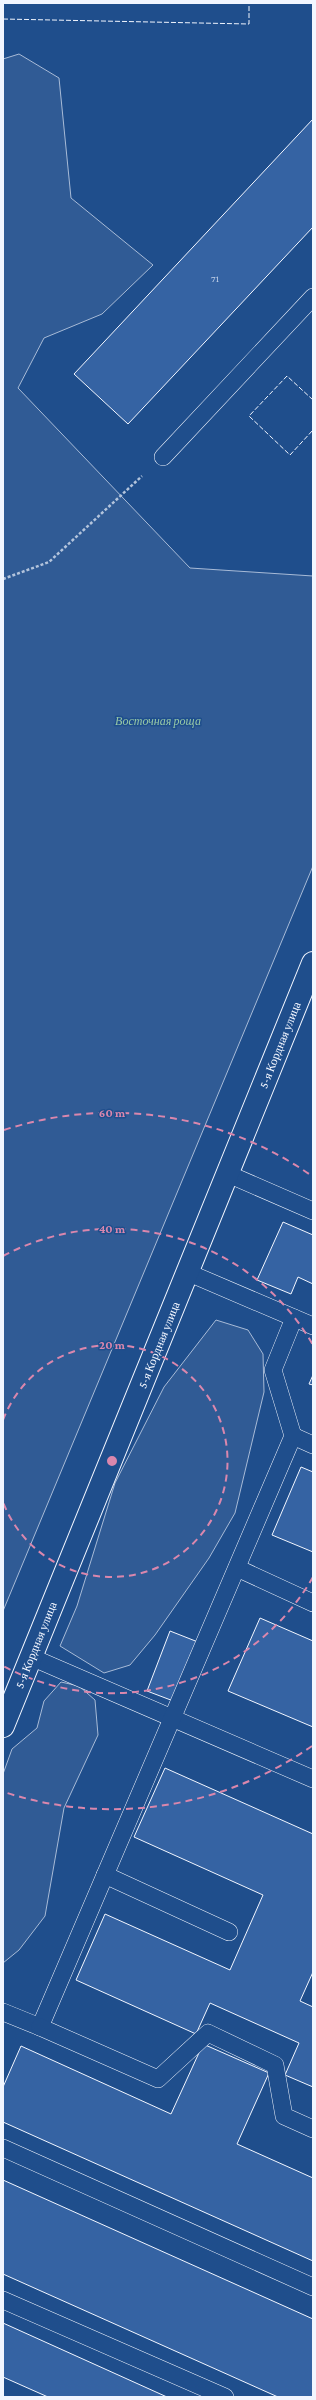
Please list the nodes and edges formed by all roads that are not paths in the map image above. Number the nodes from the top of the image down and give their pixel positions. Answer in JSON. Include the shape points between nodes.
{"nodes":[{"id":1,"x":313,"y":297,"type":"edge"},
{"id":2,"x":164,"y":457,"type":"road end"},
{"id":3,"x":313,"y":963,"type":"edge"},
{"id":4,"x":228,"y":1174,"type":"junction"},
{"id":5,"x":313,"y":1211,"type":"edge"},
{"id":6,"x":189,"y":1273,"type":"junction"},
{"id":7,"x":294,"y":1318,"type":"junction"},
{"id":8,"x":313,"y":1326,"type":"edge"},
{"id":9,"x":293,"y":1436,"type":"junction"},
{"id":10,"x":313,"y":1445,"type":"edge"},
{"id":11,"x":236,"y":1568,"type":"junction"},
{"id":12,"x":313,"y":1603,"type":"edge"},
{"id":13,"x":31,"y":1656,"type":"junction"},
{"id":14,"x":173,"y":1718,"type":"junction"},
{"id":15,"x":3,"y":1726,"type":"edge"},
{"id":16,"x":313,"y":1779,"type":"edge"},
{"id":17,"x":106,"y":1875,"type":"junction"},
{"id":18,"x":229,"y":1932,"type":"dead end"},
{"id":19,"x":3,"y":2012,"type":"edge"},
{"id":20,"x":40,"y":2027,"type":"junction"},
{"id":21,"x":313,"y":2129,"type":"edge"},
{"id":22,"x":3,"y":2148,"type":"edge"},
{"id":23,"x":313,"y":2287,"type":"edge"},
{"id":24,"x":3,"y":2300,"type":"edge"},
{"id":25,"x":225,"y":2397,"type":"edge"}],
"edges":[{"from":1,"to":2,"type":"lane"},
{"from":3,"to":4,"type":"main road","name":"5-я Кордная улица"},
{"from":4,"to":5,"type":"lane"},
{"from":4,"to":6,"type":"main road","name":"5-я Кордная улица"},
{"from":6,"to":7,"type":"lane"},
{"from":6,"to":13,"type":"main road","name":"5-я Кордная улица"},
{"from":7,"to":8,"type":"lane"},
{"from":7,"to":9,"type":"lane","via":[[273,1370]]},
{"from":9,"to":10,"type":"lane"},
{"from":9,"to":11,"type":"lane"},
{"from":11,"to":12,"type":"lane"},
{"from":11,"to":14,"type":"lane"},
{"from":13,"to":14,"type":"lane"},
{"from":13,"to":15,"type":"main road","name":"5-я Кордная улица"},
{"from":14,"to":16,"type":"lane"},
{"from":14,"to":17,"type":"lane"},
{"from":17,"to":18,"type":"lane"},
{"from":17,"to":20,"type":"lane"},
{"from":19,"to":20,"type":"lane"},
{"from":20,"to":21,"type":"lane","via":[[158,2079],[208,2033],[276,2065],[284,2116]]},
{"from":22,"to":23,"type":"lane"},
{"from":24,"to":25,"type":"lane"}]}
